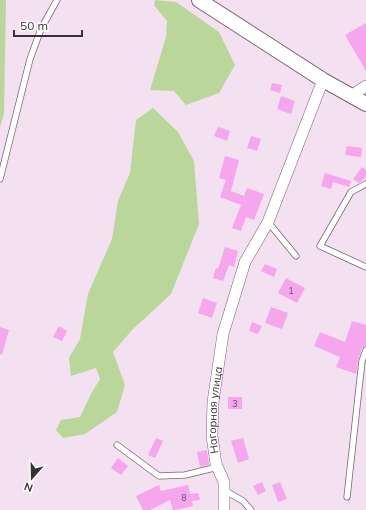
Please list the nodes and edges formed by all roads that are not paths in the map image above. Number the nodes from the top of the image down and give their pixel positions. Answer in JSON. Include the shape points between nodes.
{"nodes":[{"id":1,"x":57,"y":0,"type":"edge"},
{"id":2,"x":199,"y":0,"type":"edge"},
{"id":3,"x":323,"y":80,"type":"junction"},
{"id":4,"x":366,"y":86,"type":"edge"},
{"id":5,"x":351,"y":96,"type":"junction"},
{"id":6,"x":366,"y":104,"type":"edge"},
{"id":7,"x":0,"y":179,"type":"edge"},
{"id":8,"x":366,"y":184,"type":"edge"},
{"id":9,"x":268,"y":222,"type":"junction"},
{"id":10,"x":296,"y":256,"type":"dead end"},
{"id":11,"x":366,"y":268,"type":"edge"},
{"id":12,"x":366,"y":350,"type":"edge"},
{"id":13,"x":117,"y":445,"type":"dead end"},
{"id":14,"x":218,"y":467,"type":"junction"},
{"id":15,"x":224,"y":490,"type":"junction"},
{"id":16,"x":347,"y":497,"type":"dead end"},
{"id":17,"x":224,"y":510,"type":"edge"},
{"id":18,"x":251,"y":510,"type":"edge"}],
"edges":[{"from":1,"to":7,"type":"lane","via":[[30,59]]},
{"from":2,"to":3,"type":"street"},
{"from":3,"to":5,"type":"street"},
{"from":3,"to":9,"type":"street","name":"Нагорная улица"},
{"from":4,"to":5,"type":"street"},
{"from":5,"to":6,"type":"street"},
{"from":8,"to":11,"type":"lane","via":[[350,192],[320,246]]},
{"from":9,"to":10,"type":"lane"},
{"from":9,"to":14,"type":"street","name":"Нагорная улица","via":[[245,262],[223,334],[213,402],[212,436]]},
{"from":12,"to":16,"type":"lane","via":[[362,361]]},
{"from":13,"to":14,"type":"lane","via":[[159,476],[185,475]]},
{"from":14,"to":15,"type":"street","name":"Нагорная улица","via":[[224,482]]},
{"from":15,"to":17,"type":"street","name":"Нагорная улица"},
{"from":15,"to":18,"type":"lane","via":[[243,501]]}]}
